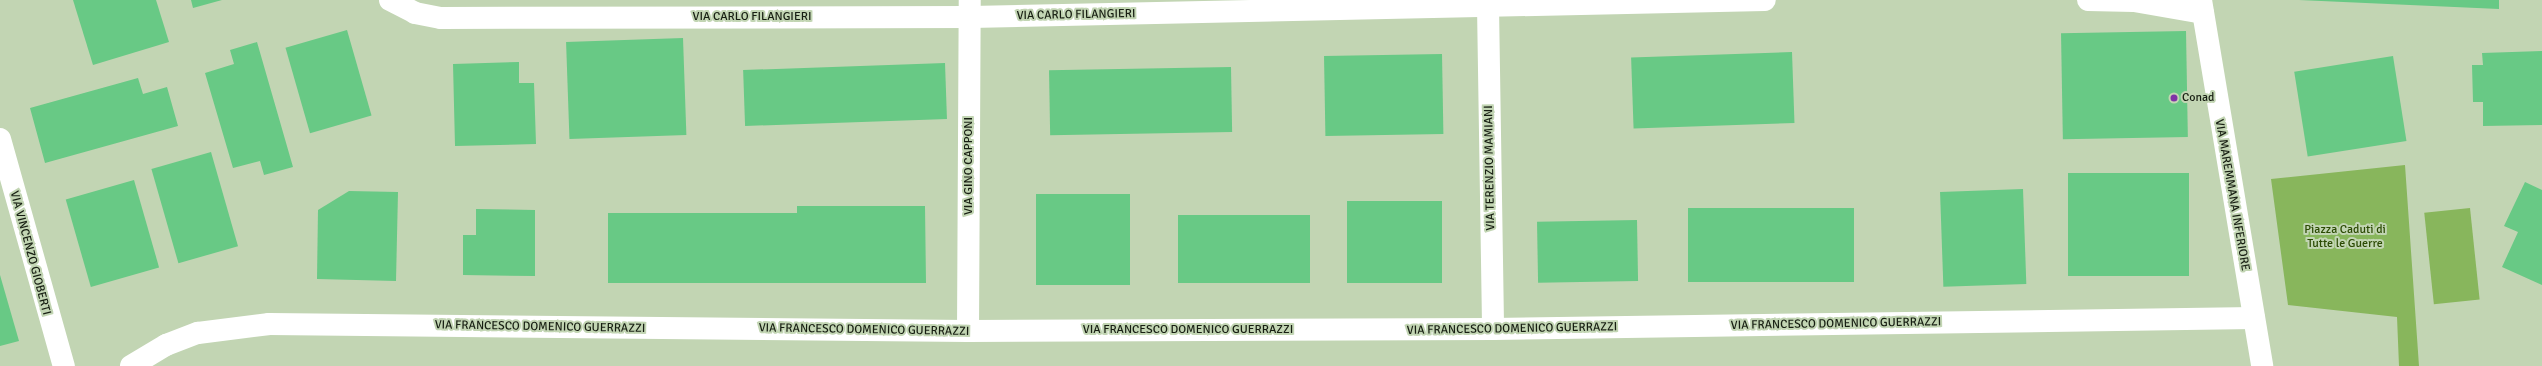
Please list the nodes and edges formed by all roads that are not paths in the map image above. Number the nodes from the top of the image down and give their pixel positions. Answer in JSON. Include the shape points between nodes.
{"nodes":[{"id":1,"x":390,"y":0,"type":"edge"},
{"id":2,"x":1765,"y":0,"type":"edge"},
{"id":3,"x":2088,"y":0,"type":"edge"},
{"id":4,"x":1574,"y":2,"type":"edge"},
{"id":5,"x":1488,"y":6,"type":"junction"},
{"id":6,"x":2202,"y":7,"type":"edge"},
{"id":7,"x":767,"y":9,"type":"edge"},
{"id":8,"x":970,"y":9,"type":"edge"},
{"id":9,"x":0,"y":140,"type":"edge"},
{"id":10,"x":2254,"y":318,"type":"junction"},
{"id":11,"x":1493,"y":330,"type":"junction"},
{"id":12,"x":968,"y":331,"type":"junction"},
{"id":13,"x":64,"y":366,"type":"edge"},
{"id":14,"x":131,"y":366,"type":"edge"},
{"id":15,"x":2262,"y":366,"type":"edge"}],
"edges":[{"from":1,"to":7,"type":"street","name":"VIA CARLO FILANGIERI","via":[[415,13],[441,18]]},
{"from":2,"to":4,"type":"street","name":"VIA CARLO FILANGIERI"},
{"from":3,"to":6,"type":"street"},
{"from":4,"to":5,"type":"street","name":"VIA CARLO FILANGIERI"},
{"from":5,"to":8,"type":"street","name":"VIA CARLO FILANGIERI"},
{"from":5,"to":11,"type":"street","name":"VIA TERENZIO MAMIANI"},
{"from":6,"to":10,"type":"street","name":"VIA MAREMMANA INFERIORE"},
{"from":7,"to":8,"type":"street","name":"VIA CARLO FILANGIERI"},
{"from":8,"to":12,"type":"street","name":"VIA GINO CAPPONI"},
{"from":9,"to":13,"type":"street","name":"VIA VINCENZO GIOBERTI"},
{"from":10,"to":11,"type":"street","name":"VIA FRANCESCO DOMENICO GUERRAZZI"},
{"from":10,"to":15,"type":"street","name":"VIA MAREMMANA INFERIORE"},
{"from":11,"to":12,"type":"street","name":"VIA FRANCESCO DOMENICO GUERRAZZI"},
{"from":12,"to":14,"type":"street","name":"VIA FRANCESCO DOMENICO GUERRAZZI","via":[[269,324],[198,333],[166,345]]}]}
